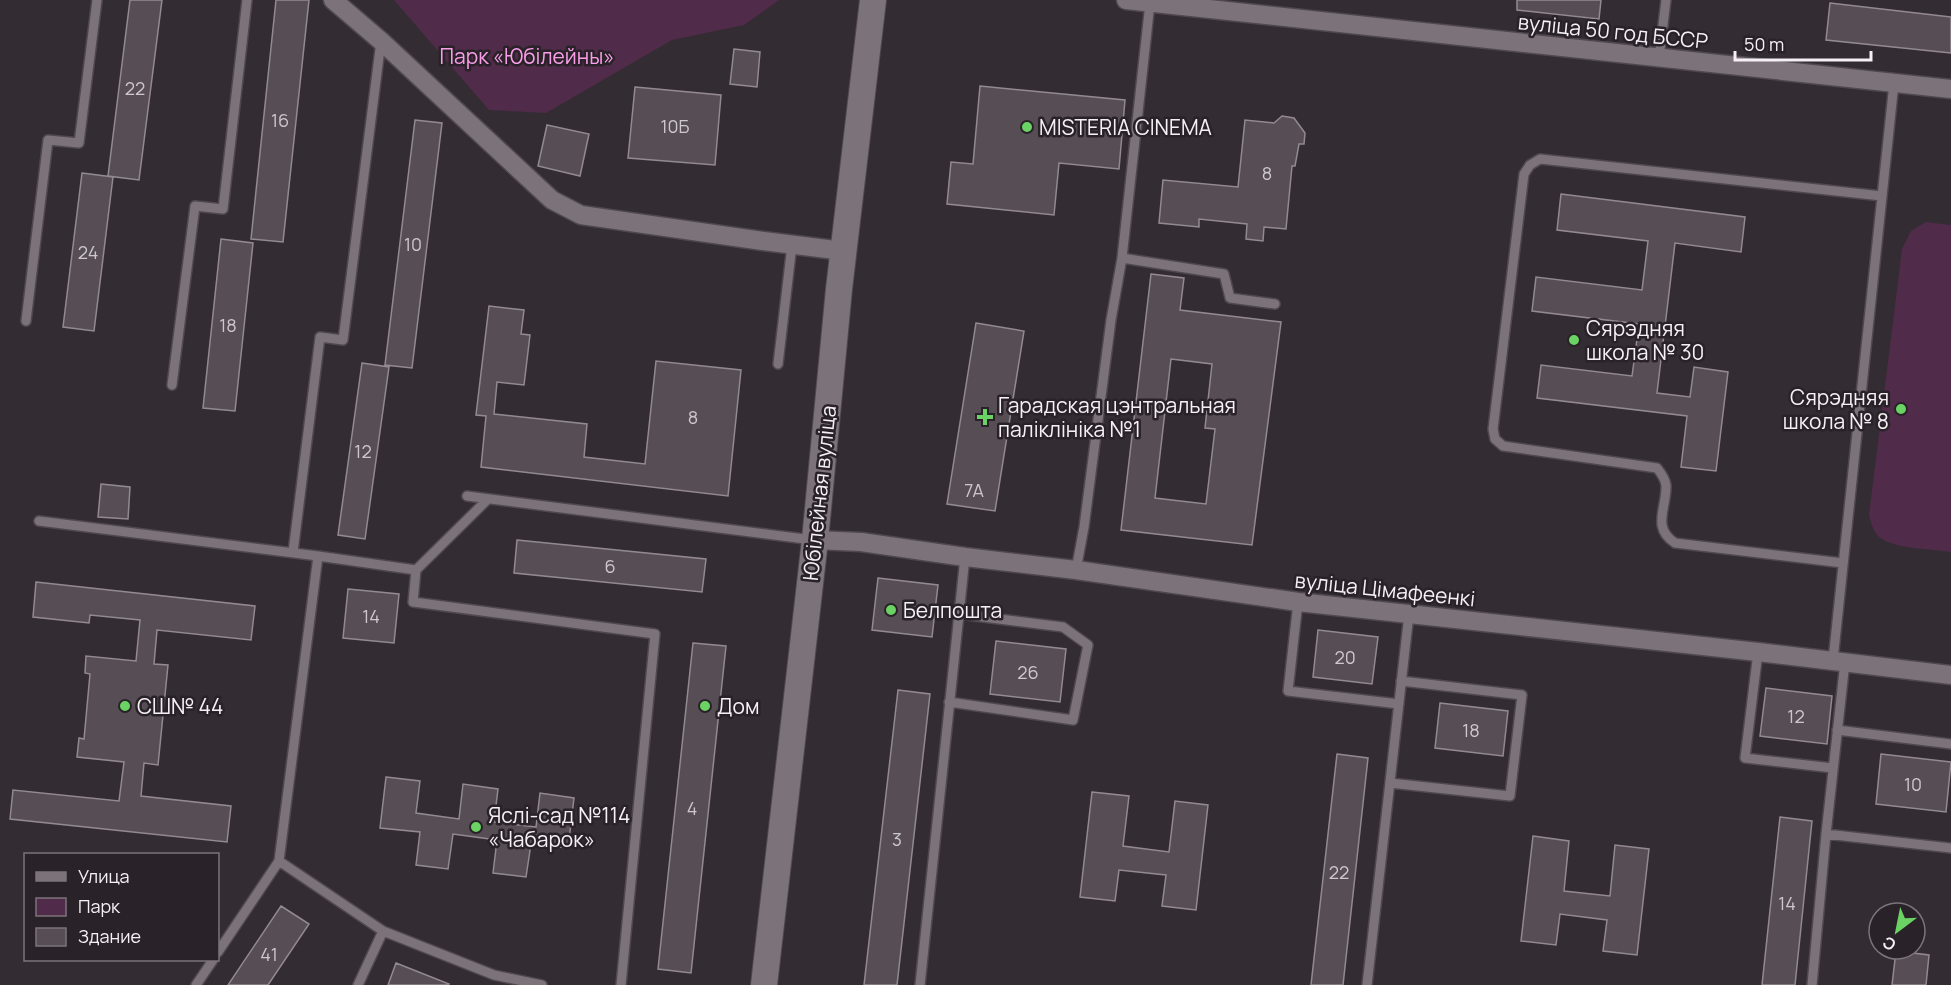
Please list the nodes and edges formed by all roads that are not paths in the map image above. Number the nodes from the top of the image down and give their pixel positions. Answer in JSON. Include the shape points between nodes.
{"nodes":[{"id":1,"x":97,"y":0,"type":"edge"},
{"id":2,"x":247,"y":0,"type":"edge"},
{"id":3,"x":333,"y":0,"type":"edge"},
{"id":4,"x":873,"y":0,"type":"edge"},
{"id":5,"x":1126,"y":0,"type":"edge"},
{"id":6,"x":1665,"y":0,"type":"edge"},
{"id":7,"x":1150,"y":3,"type":"junction"},
{"id":8,"x":1253,"y":7,"type":"edge"},
{"id":9,"x":381,"y":41,"type":"junction"},
{"id":10,"x":1659,"y":58,"type":"junction"},
{"id":11,"x":1894,"y":83,"type":"junction"},
{"id":12,"x":1951,"y":90,"type":"edge"},
{"id":13,"x":1882,"y":196,"type":"junction"},
{"id":14,"x":792,"y":245,"type":"junction"},
{"id":15,"x":843,"y":251,"type":"junction"},
{"id":16,"x":1122,"y":258,"type":"junction"},
{"id":17,"x":1275,"y":303,"type":"dead end"},
{"id":18,"x":26,"y":321,"type":"dead end"},
{"id":19,"x":778,"y":364,"type":"dead end"},
{"id":20,"x":172,"y":386,"type":"dead end"},
{"id":21,"x":467,"y":496,"type":"dead end"},
{"id":22,"x":488,"y":499,"type":"junction"},
{"id":23,"x":39,"y":521,"type":"dead end"},
{"id":24,"x":815,"y":540,"type":"junction"},
{"id":25,"x":293,"y":552,"type":"junction"},
{"id":26,"x":318,"y":556,"type":"junction"},
{"id":27,"x":965,"y":557,"type":"junction"},
{"id":28,"x":1843,"y":563,"type":"junction"},
{"id":29,"x":416,"y":570,"type":"junction"},
{"id":30,"x":1076,"y":570,"type":"junction"},
{"id":31,"x":1298,"y":602,"type":"junction"},
{"id":32,"x":959,"y":614,"type":"junction"},
{"id":33,"x":1409,"y":614,"type":"junction"},
{"id":34,"x":1758,"y":652,"type":"junction"},
{"id":35,"x":1839,"y":661,"type":"junction"},
{"id":36,"x":1951,"y":675,"type":"edge"},
{"id":37,"x":1401,"y":681,"type":"junction"},
{"id":38,"x":948,"y":702,"type":"junction"},
{"id":39,"x":1399,"y":704,"type":"junction"},
{"id":40,"x":1837,"y":730,"type":"junction"},
{"id":41,"x":1951,"y":744,"type":"edge"},
{"id":42,"x":1833,"y":768,"type":"junction"},
{"id":43,"x":1390,"y":783,"type":"junction"},
{"id":44,"x":1826,"y":834,"type":"junction"},
{"id":45,"x":1951,"y":848,"type":"edge"},
{"id":46,"x":279,"y":861,"type":"junction"},
{"id":47,"x":383,"y":931,"type":"junction"},
{"id":48,"x":219,"y":951,"type":"edge"},
{"id":49,"x":212,"y":961,"type":"edge"},
{"id":50,"x":494,"y":975,"type":"junction"},
{"id":51,"x":195,"y":985,"type":"edge"},
{"id":52,"x":357,"y":985,"type":"edge"},
{"id":53,"x":490,"y":985,"type":"edge"},
{"id":54,"x":542,"y":985,"type":"edge"},
{"id":55,"x":621,"y":985,"type":"edge"},
{"id":56,"x":764,"y":985,"type":"edge"},
{"id":57,"x":920,"y":985,"type":"edge"},
{"id":58,"x":1367,"y":985,"type":"edge"},
{"id":59,"x":1812,"y":985,"type":"edge"}],
"edges":[{"from":1,"to":18,"type":"lane","via":[[79,143],[48,140]]},
{"from":2,"to":20,"type":"lane","via":[[223,209],[195,206]]},
{"from":3,"to":9,"type":"street"},
{"from":4,"to":15,"type":"main road","name":"Юбілейная вуліца"},
{"from":5,"to":7,"type":"street","name":"вуліца 50 год БССР"},
{"from":6,"to":10,"type":"lane"},
{"from":7,"to":8,"type":"street","name":"вуліца 50 год БССР"},
{"from":7,"to":16,"type":"lane"},
{"from":8,"to":10,"type":"street","name":"вуліца 50 год БССР"},
{"from":9,"to":14,"type":"street","via":[[552,200],[581,215]]},
{"from":9,"to":25,"type":"lane","via":[[343,340],[320,337]]},
{"from":10,"to":11,"type":"street","name":"вуліца 50 год БССР"},
{"from":11,"to":12,"type":"street","name":"вуліца 50 год БССР"},
{"from":11,"to":13,"type":"lane"},
{"from":13,"to":28,"type":"lane"},
{"from":13,"to":28,"type":"lane","via":[[1540,159],[1524,174],[1493,429],[1495,439],[1503,446],[1657,468],[1666,485],[1661,526],[1666,538],[1675,543]]},
{"from":14,"to":15,"type":"street"},
{"from":14,"to":19,"type":"lane"},
{"from":15,"to":24,"type":"main road","name":"Юбілейная вуліца"},
{"from":16,"to":17,"type":"lane","via":[[1224,274],[1230,298]]},
{"from":16,"to":30,"type":"lane"},
{"from":21,"to":22,"type":"lane"},
{"from":22,"to":24,"type":"lane"},
{"from":22,"to":29,"type":"lane"},
{"from":23,"to":25,"type":"lane"},
{"from":24,"to":27,"type":"street","name":"вуліца Цімафеенкі","via":[[861,542]]},
{"from":24,"to":56,"type":"main road","name":"Юбілейная вуліца"},
{"from":25,"to":26,"type":"lane"},
{"from":26,"to":29,"type":"lane"},
{"from":26,"to":46,"type":"lane"},
{"from":27,"to":30,"type":"street","name":"вуліца Цімафеенкі"},
{"from":27,"to":32,"type":"lane"},
{"from":28,"to":35,"type":"lane"},
{"from":29,"to":55,"type":"lane","via":[[413,602],[655,634]]},
{"from":30,"to":31,"type":"street","name":"вуліца Цімафеенкі"},
{"from":31,"to":33,"type":"street","name":"вуліца Цімафеенкі"},
{"from":31,"to":39,"type":"lane","via":[[1288,691]]},
{"from":32,"to":38,"type":"lane"},
{"from":32,"to":38,"type":"lane","via":[[1064,627],[1088,645],[1073,720]]},
{"from":33,"to":34,"type":"street","name":"вуліца Цімафеенкі"},
{"from":33,"to":37,"type":"lane"},
{"from":34,"to":35,"type":"street","name":"вуліца Цімафеенкі"},
{"from":34,"to":42,"type":"lane","via":[[1745,758]]},
{"from":35,"to":36,"type":"street","name":"вуліца Цімафеенкі"},
{"from":35,"to":40,"type":"lane"},
{"from":37,"to":39,"type":"lane"},
{"from":37,"to":43,"type":"lane","via":[[1522,695],[1510,796]]},
{"from":38,"to":57,"type":"lane"},
{"from":39,"to":43,"type":"lane"},
{"from":40,"to":41,"type":"lane"},
{"from":40,"to":42,"type":"lane"},
{"from":42,"to":44,"type":"lane"},
{"from":43,"to":58,"type":"lane"},
{"from":44,"to":45,"type":"lane"},
{"from":44,"to":59,"type":"lane"},
{"from":46,"to":47,"type":"lane"},
{"from":46,"to":48,"type":"lane"},
{"from":47,"to":50,"type":"lane"},
{"from":47,"to":52,"type":"lane"},
{"from":49,"to":51,"type":"lane"},
{"from":50,"to":53,"type":"lane"},
{"from":50,"to":54,"type":"lane"}]}
